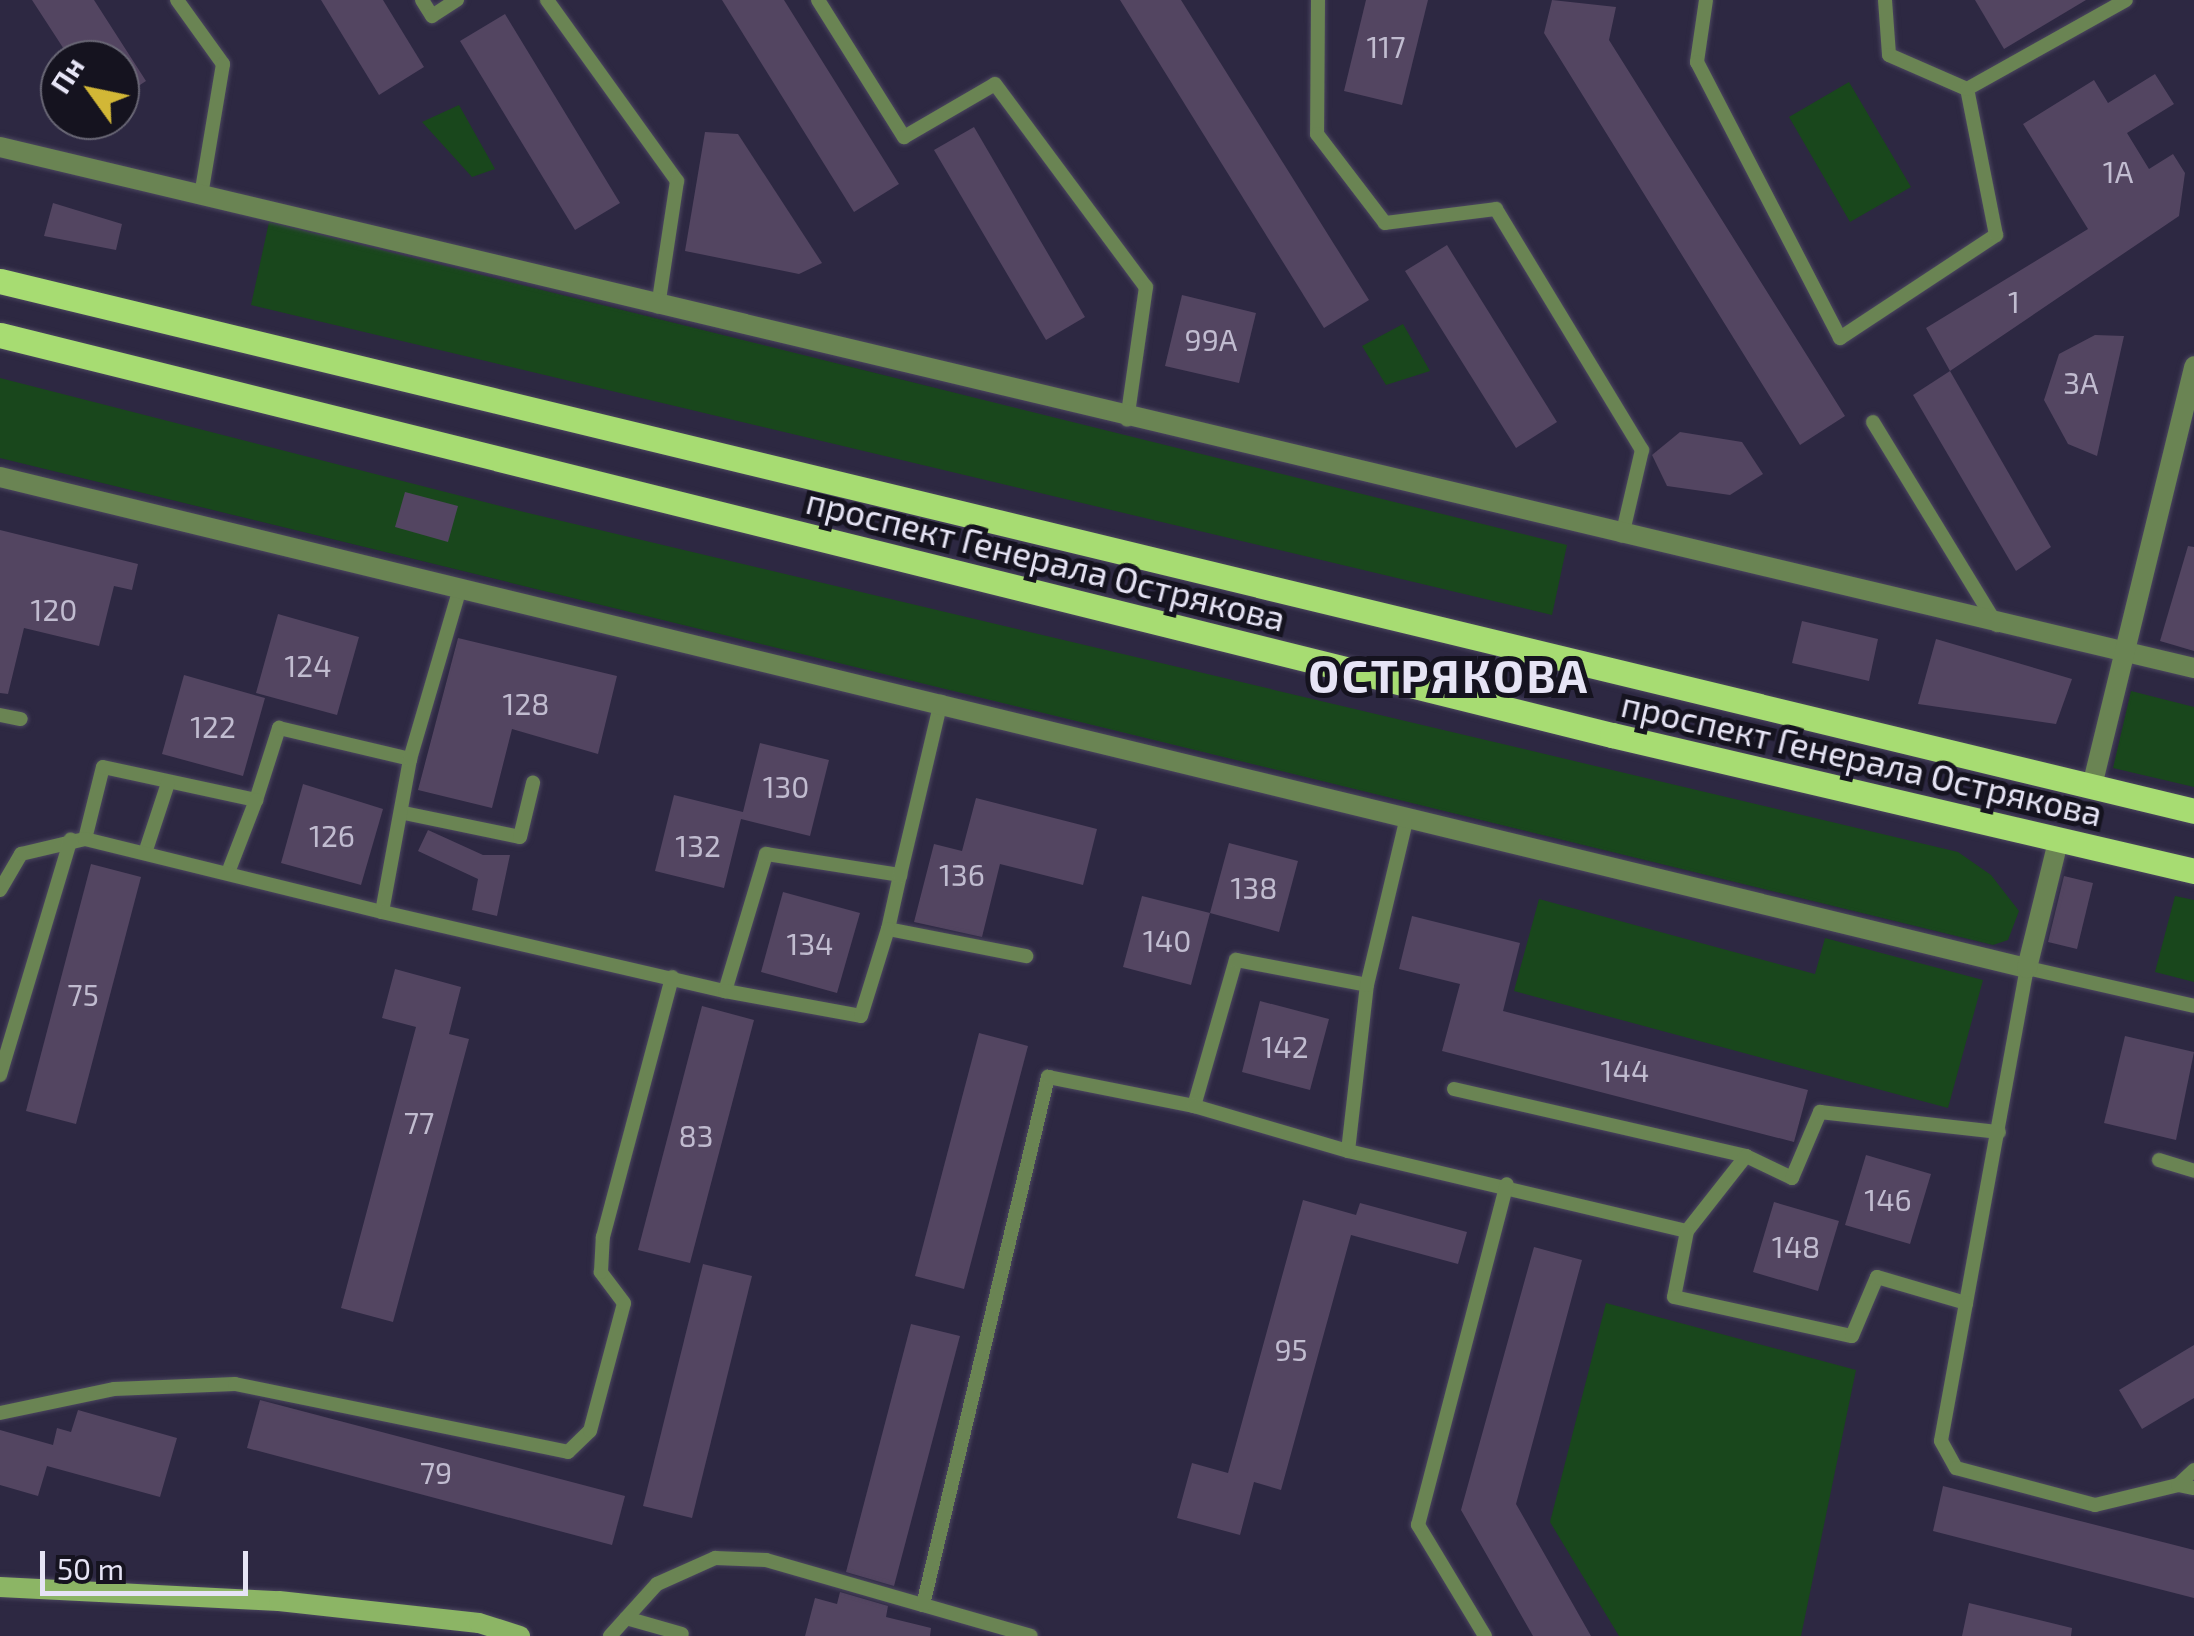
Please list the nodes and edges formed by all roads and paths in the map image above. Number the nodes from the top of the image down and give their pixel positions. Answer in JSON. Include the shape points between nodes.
{"nodes":[{"id":1,"x":177,"y":0,"type":"edge"},
{"id":2,"x":422,"y":0,"type":"edge"},
{"id":3,"x":456,"y":0,"type":"edge"},
{"id":4,"x":547,"y":0,"type":"edge"},
{"id":5,"x":1318,"y":0,"type":"edge"},
{"id":6,"x":1706,"y":0,"type":"edge"},
{"id":7,"x":1900,"y":0,"type":"edge"},
{"id":8,"x":2126,"y":0,"type":"edge"},
{"id":9,"x":821,"y":2,"type":"edge"},
{"id":10,"x":1886,"y":5,"type":"edge"},
{"id":11,"x":1967,"y":89,"type":"junction"},
{"id":12,"x":0,"y":147,"type":"edge"},
{"id":13,"x":201,"y":195,"type":"junction"},
{"id":14,"x":0,"y":281,"type":"edge"},
{"id":15,"x":658,"y":307,"type":"junction"},
{"id":16,"x":0,"y":335,"type":"edge"},
{"id":17,"x":2194,"y":369,"type":"edge"},
{"id":18,"x":1127,"y":420,"type":"junction"},
{"id":19,"x":1873,"y":422,"type":"dead end"},
{"id":20,"x":0,"y":477,"type":"edge"},
{"id":21,"x":1622,"y":536,"type":"junction"},
{"id":22,"x":460,"y":588,"type":"junction"},
{"id":23,"x":1997,"y":626,"type":"junction"},
{"id":24,"x":2124,"y":650,"type":"junction"},
{"id":25,"x":2194,"y":668,"type":"edge"},
{"id":26,"x":941,"y":702,"type":"junction"},
{"id":27,"x":0,"y":716,"type":"edge"},
{"id":28,"x":21,"y":719,"type":"dead end"},
{"id":29,"x":410,"y":759,"type":"junction"},
{"id":30,"x":168,"y":782,"type":"junction"},
{"id":31,"x":533,"y":783,"type":"dead end"},
{"id":32,"x":2092,"y":786,"type":"junction"},
{"id":33,"x":256,"y":800,"type":"junction"},
{"id":34,"x":2194,"y":811,"type":"edge"},
{"id":35,"x":404,"y":813,"type":"junction"},
{"id":36,"x":1407,"y":817,"type":"junction"},
{"id":37,"x":78,"y":839,"type":"junction"},
{"id":38,"x":2058,"y":842,"type":"junction"},
{"id":39,"x":146,"y":853,"type":"junction"},
{"id":40,"x":229,"y":870,"type":"junction"},
{"id":41,"x":2194,"y":871,"type":"edge"},
{"id":42,"x":900,"y":875,"type":"junction"},
{"id":43,"x":0,"y":890,"type":"edge"},
{"id":44,"x":382,"y":912,"type":"junction"},
{"id":45,"x":888,"y":930,"type":"junction"},
{"id":46,"x":1026,"y":956,"type":"dead end"},
{"id":47,"x":2027,"y":968,"type":"junction"},
{"id":48,"x":672,"y":977,"type":"junction"},
{"id":49,"x":1367,"y":985,"type":"junction"},
{"id":50,"x":725,"y":991,"type":"junction"},
{"id":51,"x":2194,"y":1006,"type":"edge"},
{"id":52,"x":0,"y":1075,"type":"edge"},
{"id":53,"x":1454,"y":1089,"type":"dead end"},
{"id":54,"x":1194,"y":1106,"type":"junction"},
{"id":55,"x":1998,"y":1132,"type":"junction"},
{"id":56,"x":1348,"y":1151,"type":"junction"},
{"id":57,"x":1746,"y":1156,"type":"junction"},
{"id":58,"x":2159,"y":1160,"type":"dead end"},
{"id":59,"x":2194,"y":1170,"type":"edge"},
{"id":60,"x":1508,"y":1184,"type":"junction"},
{"id":61,"x":1688,"y":1231,"type":"junction"},
{"id":62,"x":1966,"y":1302,"type":"junction"},
{"id":63,"x":0,"y":1413,"type":"edge"},
{"id":64,"x":2194,"y":1470,"type":"edge"},
{"id":65,"x":2178,"y":1485,"type":"junction"},
{"id":66,"x":2194,"y":1488,"type":"edge"},
{"id":67,"x":0,"y":1587,"type":"edge"},
{"id":68,"x":923,"y":1606,"type":"junction"},
{"id":69,"x":626,"y":1618,"type":"junction"},
{"id":70,"x":682,"y":1634,"type":"dead end"},
{"id":71,"x":520,"y":1636,"type":"edge"},
{"id":72,"x":610,"y":1636,"type":"edge"},
{"id":73,"x":1031,"y":1636,"type":"edge"},
{"id":74,"x":1486,"y":1636,"type":"edge"}],
"edges":[{"from":1,"to":13,"type":"lane","via":[[223,64]]},
{"from":2,"to":3,"type":"lane","via":[[432,16]]},
{"from":4,"to":15,"type":"lane","via":[[677,180]]},
{"from":5,"to":21,"type":"lane","via":[[1317,134],[1385,223],[1496,209],[1642,450]]},
{"from":6,"to":11,"type":"lane","via":[[1697,62],[1840,338],[1996,235]]},
{"from":7,"to":10,"type":"lane"},
{"from":8,"to":11,"type":"lane"},
{"from":9,"to":18,"type":"lane","via":[[904,137],[995,84],[1146,287]]},
{"from":10,"to":11,"type":"lane","via":[[1889,55]]},
{"from":12,"to":13,"type":"street"},
{"from":13,"to":15,"type":"street"},
{"from":14,"to":32,"type":"main road","name":"проспект Генерала Острякова"},
{"from":15,"to":18,"type":"street"},
{"from":16,"to":38,"type":"main road","name":"проспект Генерала Острякова"},
{"from":17,"to":24,"type":"street"},
{"from":18,"to":21,"type":"street"},
{"from":19,"to":23,"type":"lane"},
{"from":20,"to":22,"type":"street"},
{"from":21,"to":23,"type":"street"},
{"from":22,"to":26,"type":"street"},
{"from":22,"to":29,"type":"lane"},
{"from":23,"to":24,"type":"street"},
{"from":24,"to":25,"type":"street"},
{"from":24,"to":32,"type":"street"},
{"from":26,"to":36,"type":"street"},
{"from":26,"to":42,"type":"lane"},
{"from":27,"to":28,"type":"lane"},
{"from":29,"to":33,"type":"lane","via":[[279,728]]},
{"from":29,"to":35,"type":"lane"},
{"from":30,"to":33,"type":"lane"},
{"from":30,"to":37,"type":"lane","via":[[103,767]]},
{"from":30,"to":39,"type":"lane"},
{"from":31,"to":35,"type":"lane","via":[[520,836]]},
{"from":32,"to":34,"type":"main road","name":"проспект Генерала Острякова"},
{"from":33,"to":40,"type":"lane"},
{"from":35,"to":44,"type":"lane"},
{"from":36,"to":47,"type":"street"},
{"from":36,"to":49,"type":"lane"},
{"from":37,"to":39,"type":"lane"},
{"from":37,"to":43,"type":"lane","via":[[21,854]]},
{"from":37,"to":52,"type":"lane"},
{"from":38,"to":41,"type":"main road","name":"проспект Генерала Острякова"},
{"from":38,"to":47,"type":"street"},
{"from":39,"to":40,"type":"lane"},
{"from":40,"to":44,"type":"lane"},
{"from":42,"to":45,"type":"lane"},
{"from":42,"to":50,"type":"lane","via":[[766,854]]},
{"from":44,"to":48,"type":"lane"},
{"from":45,"to":46,"type":"lane"},
{"from":45,"to":50,"type":"lane","via":[[861,1016]]},
{"from":47,"to":51,"type":"lane"},
{"from":47,"to":55,"type":"lane"},
{"from":48,"to":50,"type":"lane"},
{"from":48,"to":63,"type":"lane","via":[[603,1238],[601,1272],[624,1303],[590,1432],[568,1452],[234,1384],[114,1389]]},
{"from":49,"to":54,"type":"lane","via":[[1236,960]]},
{"from":49,"to":56,"type":"lane"},
{"from":53,"to":57,"type":"lane"},
{"from":54,"to":56,"type":"lane"},
{"from":54,"to":68,"type":"lane","via":[[1048,1077]]},
{"from":55,"to":57,"type":"lane","via":[[1820,1112],[1792,1178]]},
{"from":55,"to":62,"type":"lane"},
{"from":56,"to":60,"type":"lane"},
{"from":57,"to":61,"type":"lane"},
{"from":58,"to":59,"type":"lane"},
{"from":60,"to":61,"type":"lane"},
{"from":60,"to":74,"type":"lane","via":[[1418,1525]]},
{"from":61,"to":62,"type":"lane","via":[[1674,1297],[1852,1336],[1877,1277]]},
{"from":62,"to":65,"type":"lane","via":[[1941,1441],[1956,1468],[2096,1506]]},
{"from":64,"to":65,"type":"lane"},
{"from":65,"to":66,"type":"lane"},
{"from":67,"to":71,"type":"main road","via":[[279,1601],[479,1622]]},
{"from":68,"to":69,"type":"lane","via":[[766,1560],[715,1558],[657,1584]]},
{"from":68,"to":73,"type":"lane"},
{"from":69,"to":70,"type":"lane"},
{"from":69,"to":72,"type":"lane"}]}
